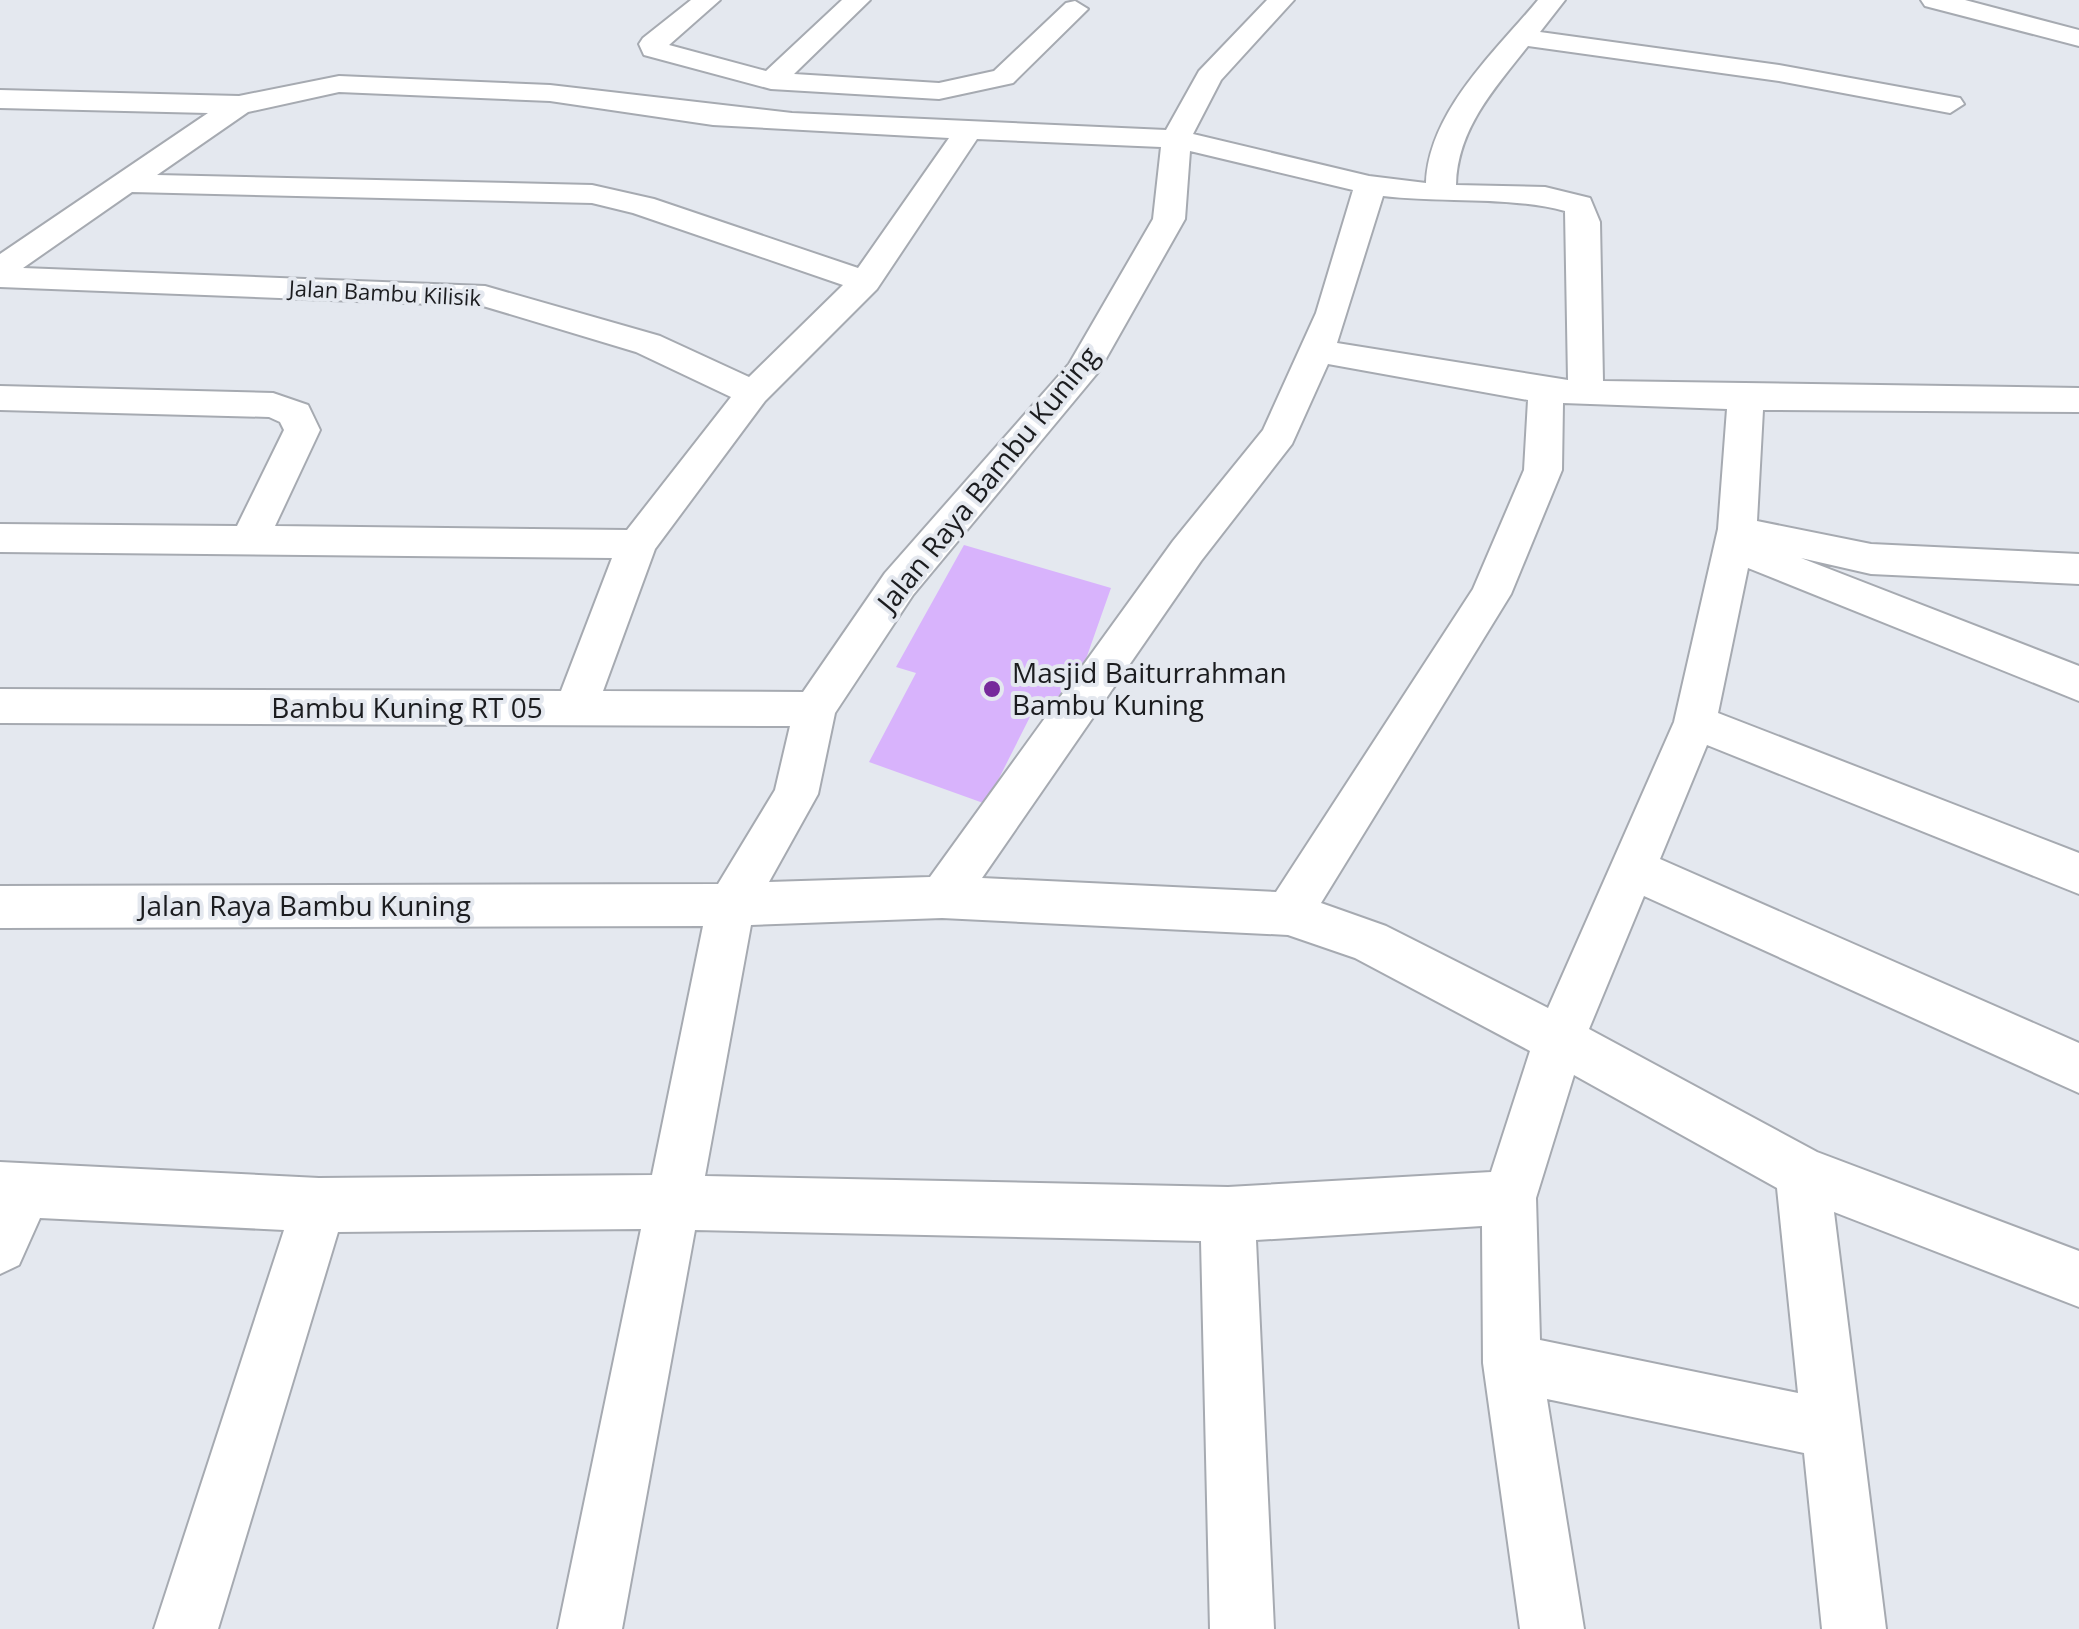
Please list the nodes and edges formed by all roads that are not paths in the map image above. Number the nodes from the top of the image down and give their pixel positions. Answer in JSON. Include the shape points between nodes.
{"nodes":[{"id":1,"x":707,"y":0,"type":"edge"},
{"id":2,"x":857,"y":0,"type":"edge"},
{"id":3,"x":1044,"y":0,"type":"edge"},
{"id":4,"x":1281,"y":0,"type":"edge"},
{"id":5,"x":1552,"y":0,"type":"edge"},
{"id":6,"x":1934,"y":0,"type":"edge"},
{"id":7,"x":1080,"y":5,"type":"edge"},
{"id":8,"x":1520,"y":37,"type":"junction"},
{"id":9,"x":2079,"y":38,"type":"edge"},
{"id":10,"x":771,"y":81,"type":"junction"},
{"id":11,"x":0,"y":99,"type":"edge"},
{"id":12,"x":1950,"y":104,"type":"dead end"},
{"id":13,"x":239,"y":106,"type":"junction"},
{"id":14,"x":968,"y":132,"type":"junction"},
{"id":15,"x":1176,"y":139,"type":"junction"},
{"id":16,"x":1441,"y":176,"type":"junction"},
{"id":17,"x":125,"y":183,"type":"junction"},
{"id":18,"x":1369,"y":185,"type":"junction"},
{"id":19,"x":0,"y":269,"type":"edge"},
{"id":20,"x":0,"y":277,"type":"edge"},
{"id":21,"x":866,"y":282,"type":"junction"},
{"id":22,"x":1319,"y":351,"type":"junction"},
{"id":23,"x":1566,"y":391,"type":"junction"},
{"id":24,"x":753,"y":392,"type":"junction"},
{"id":25,"x":0,"y":398,"type":"edge"},
{"id":26,"x":1746,"y":398,"type":"junction"},
{"id":27,"x":2079,"y":400,"type":"edge"},
{"id":28,"x":0,"y":538,"type":"edge"},
{"id":29,"x":1735,"y":538,"type":"junction"},
{"id":30,"x":249,"y":540,"type":"junction"},
{"id":31,"x":637,"y":544,"type":"junction"},
{"id":32,"x":2079,"y":569,"type":"edge"},
{"id":33,"x":2079,"y":684,"type":"edge"},
{"id":34,"x":0,"y":706,"type":"edge"},
{"id":35,"x":575,"y":709,"type":"junction"},
{"id":36,"x":815,"y":709,"type":"junction"},
{"id":37,"x":1695,"y":722,"type":"junction"},
{"id":38,"x":1633,"y":868,"type":"junction"},
{"id":39,"x":2079,"y":874,"type":"edge"},
{"id":40,"x":942,"y":897,"type":"junction"},
{"id":41,"x":730,"y":905,"type":"junction"},
{"id":42,"x":0,"y":907,"type":"edge"},
{"id":43,"x":1288,"y":914,"type":"junction"},
{"id":44,"x":1560,"y":1041,"type":"junction"},
{"id":45,"x":2079,"y":1068,"type":"edge"},
{"id":46,"x":1802,"y":1173,"type":"junction"},
{"id":47,"x":12,"y":1190,"type":"edge"},
{"id":48,"x":1508,"y":1198,"type":"junction"},
{"id":49,"x":673,"y":1202,"type":"junction"},
{"id":50,"x":319,"y":1206,"type":"junction"},
{"id":51,"x":1228,"y":1214,"type":"junction"},
{"id":52,"x":0,"y":1246,"type":"edge"},
{"id":53,"x":2079,"y":1279,"type":"edge"},
{"id":54,"x":1512,"y":1363,"type":"junction"},
{"id":55,"x":1831,"y":1429,"type":"junction"},
{"id":56,"x":186,"y":1629,"type":"edge"},
{"id":57,"x":590,"y":1629,"type":"edge"},
{"id":58,"x":1242,"y":1629,"type":"edge"},
{"id":59,"x":1552,"y":1629,"type":"edge"},
{"id":60,"x":1854,"y":1629,"type":"edge"}],
"edges":[{"from":1,"to":10,"type":"street","via":[[652,44],[654,50]]},
{"from":2,"to":10,"type":"street"},
{"from":3,"to":7,"type":"street"},
{"from":4,"to":15,"type":"street","name":"Jalan Raya Bambu Kuning","via":[[1208,77]]},
{"from":5,"to":8,"type":"street"},
{"from":6,"to":9,"type":"street"},
{"from":7,"to":10,"type":"street","via":[[1004,77],[983,83],[939,90]]},
{"from":8,"to":12,"type":"street"},
{"from":8,"to":16,"type":"street","via":[[1472,98]]},
{"from":11,"to":13,"type":"street"},
{"from":13,"to":14,"type":"street","via":[[367,82],[550,93],[713,116]]},
{"from":13,"to":17,"type":"street"},
{"from":14,"to":15,"type":"street"},
{"from":14,"to":21,"type":"street"},
{"from":15,"to":18,"type":"street"},
{"from":15,"to":36,"type":"street","name":"Jalan Raya Bambu Kuning","via":[[1169,220],[1082,371],[900,584]]},
{"from":16,"to":18,"type":"street"},
{"from":16,"to":23,"type":"street","via":[[1580,205],[1584,222]]},
{"from":17,"to":19,"type":"street"},
{"from":17,"to":21,"type":"street","via":[[592,194]]},
{"from":18,"to":22,"type":"street"},
{"from":20,"to":24,"type":"street","name":"Jalan Bambu Kilisik","via":[[485,296],[648,344]]},
{"from":21,"to":24,"type":"street"},
{"from":22,"to":23,"type":"street"},
{"from":22,"to":40,"type":"street","via":[[1279,436],[1188,551]]},
{"from":23,"to":26,"type":"street"},
{"from":23,"to":43,"type":"street","via":[[1543,470],[1491,594]]},
{"from":24,"to":31,"type":"street"},
{"from":25,"to":30,"type":"street","via":[[273,405],[295,414],[302,430]]},
{"from":26,"to":27,"type":"street"},
{"from":26,"to":29,"type":"street"},
{"from":28,"to":30,"type":"street"},
{"from":29,"to":32,"type":"street","via":[[1871,559]]},
{"from":29,"to":33,"type":"street"},
{"from":29,"to":37,"type":"street"},
{"from":30,"to":31,"type":"street"},
{"from":31,"to":35,"type":"street"},
{"from":34,"to":35,"type":"street","name":"Bambu Kuning RT 05"},
{"from":35,"to":36,"type":"street","name":"Bambu Kuning RT 05"},
{"from":36,"to":41,"type":"street","name":"Jalan Raya Bambu Kuning","via":[[796,794]]},
{"from":37,"to":38,"type":"street"},
{"from":37,"to":39,"type":"street"},
{"from":38,"to":44,"type":"street"},
{"from":38,"to":45,"type":"street"},
{"from":40,"to":41,"type":"street"},
{"from":40,"to":43,"type":"street"},
{"from":41,"to":42,"type":"street","name":"Jalan Raya Bambu Kuning"},
{"from":41,"to":49,"type":"street"},
{"from":43,"to":44,"type":"street","via":[[1369,941]]},
{"from":44,"to":46,"type":"street"},
{"from":44,"to":48,"type":"street"},
{"from":46,"to":53,"type":"street"},
{"from":46,"to":55,"type":"street"},
{"from":47,"to":50,"type":"street"},
{"from":47,"to":52,"type":"street"},
{"from":48,"to":51,"type":"street"},
{"from":48,"to":54,"type":"street"},
{"from":49,"to":50,"type":"street"},
{"from":49,"to":51,"type":"street"},
{"from":49,"to":57,"type":"street"},
{"from":50,"to":56,"type":"street"},
{"from":51,"to":58,"type":"street"},
{"from":54,"to":55,"type":"street"},
{"from":54,"to":59,"type":"street"},
{"from":55,"to":60,"type":"street"}]}
